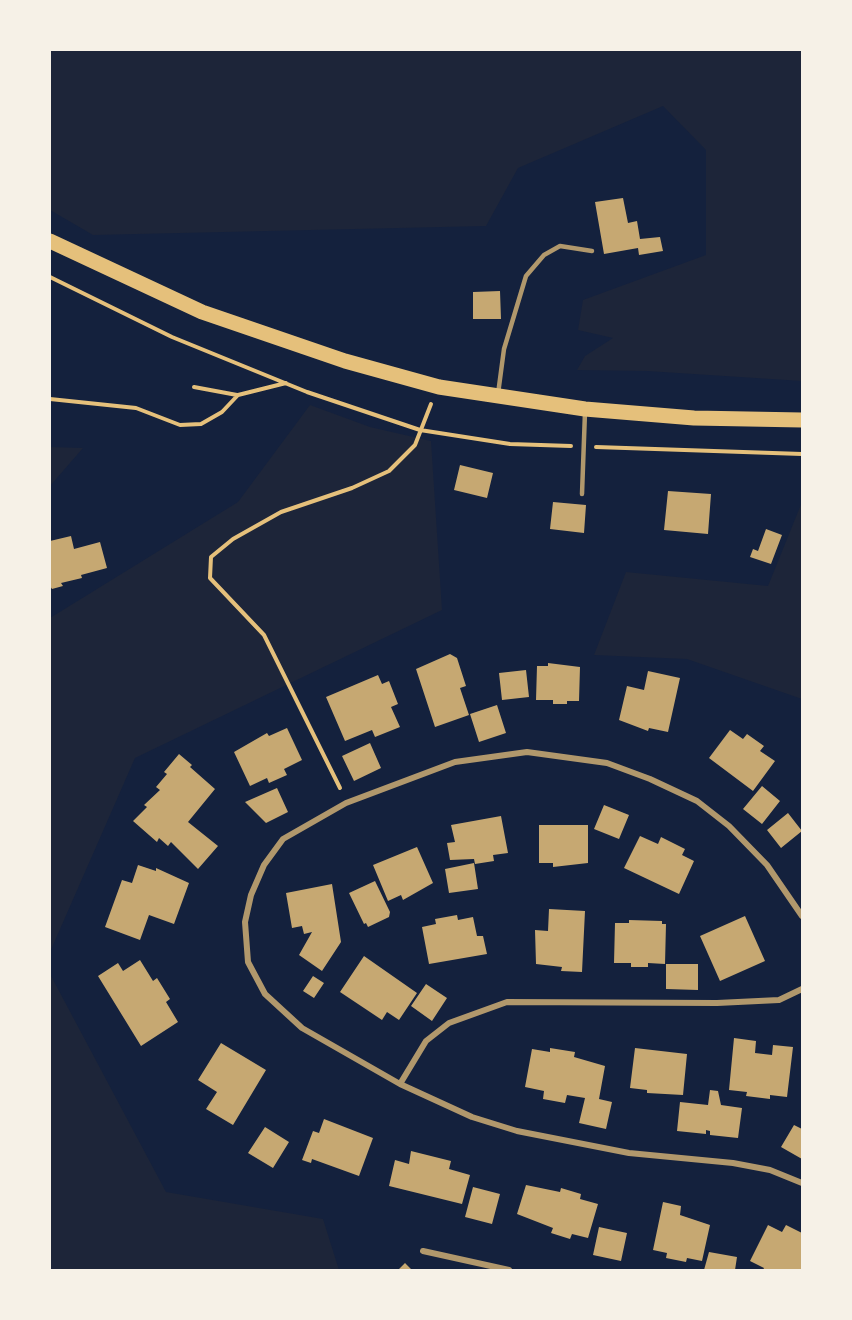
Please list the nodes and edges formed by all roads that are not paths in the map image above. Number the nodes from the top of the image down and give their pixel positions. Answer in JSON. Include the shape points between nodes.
{"nodes":[{"id":1,"x":50,"y":241,"type":"edge"},
{"id":2,"x":592,"y":251,"type":"dead end"},
{"id":3,"x":497,"y":397,"type":"junction"},
{"id":4,"x":585,"y":409,"type":"junction"},
{"id":5,"x":802,"y":420,"type":"edge"},
{"id":6,"x":582,"y":494,"type":"dead end"},
{"id":7,"x":802,"y":916,"type":"edge"},
{"id":8,"x":802,"y":989,"type":"edge"},
{"id":9,"x":400,"y":1084,"type":"junction"},
{"id":10,"x":802,"y":1183,"type":"edge"},
{"id":11,"x":423,"y":1251,"type":"dead end"},
{"id":12,"x":509,"y":1270,"type":"edge"}],
"edges":[{"from":1,"to":3,"type":"main road","via":[[202,312],[345,361],[439,387]]},
{"from":2,"to":3,"type":"lane","via":[[560,246],[544,255],[526,276],[504,349]]},
{"from":3,"to":4,"type":"main road"},
{"from":4,"to":5,"type":"main road","via":[[694,418]]},
{"from":4,"to":6,"type":"lane"},
{"from":7,"to":9,"type":"street","via":[[767,865],[729,826],[697,801],[607,763],[527,752],[454,762],[346,803],[283,840],[264,865],[245,922],[248,962],[265,994],[302,1028]]},
{"from":8,"to":9,"type":"street","via":[[779,1000],[737,1002],[507,1002],[449,1023],[426,1041]]},
{"from":9,"to":10,"type":"street","via":[[472,1117],[517,1131],[629,1153],[733,1163],[770,1170]]},
{"from":11,"to":12,"type":"street"}]}
